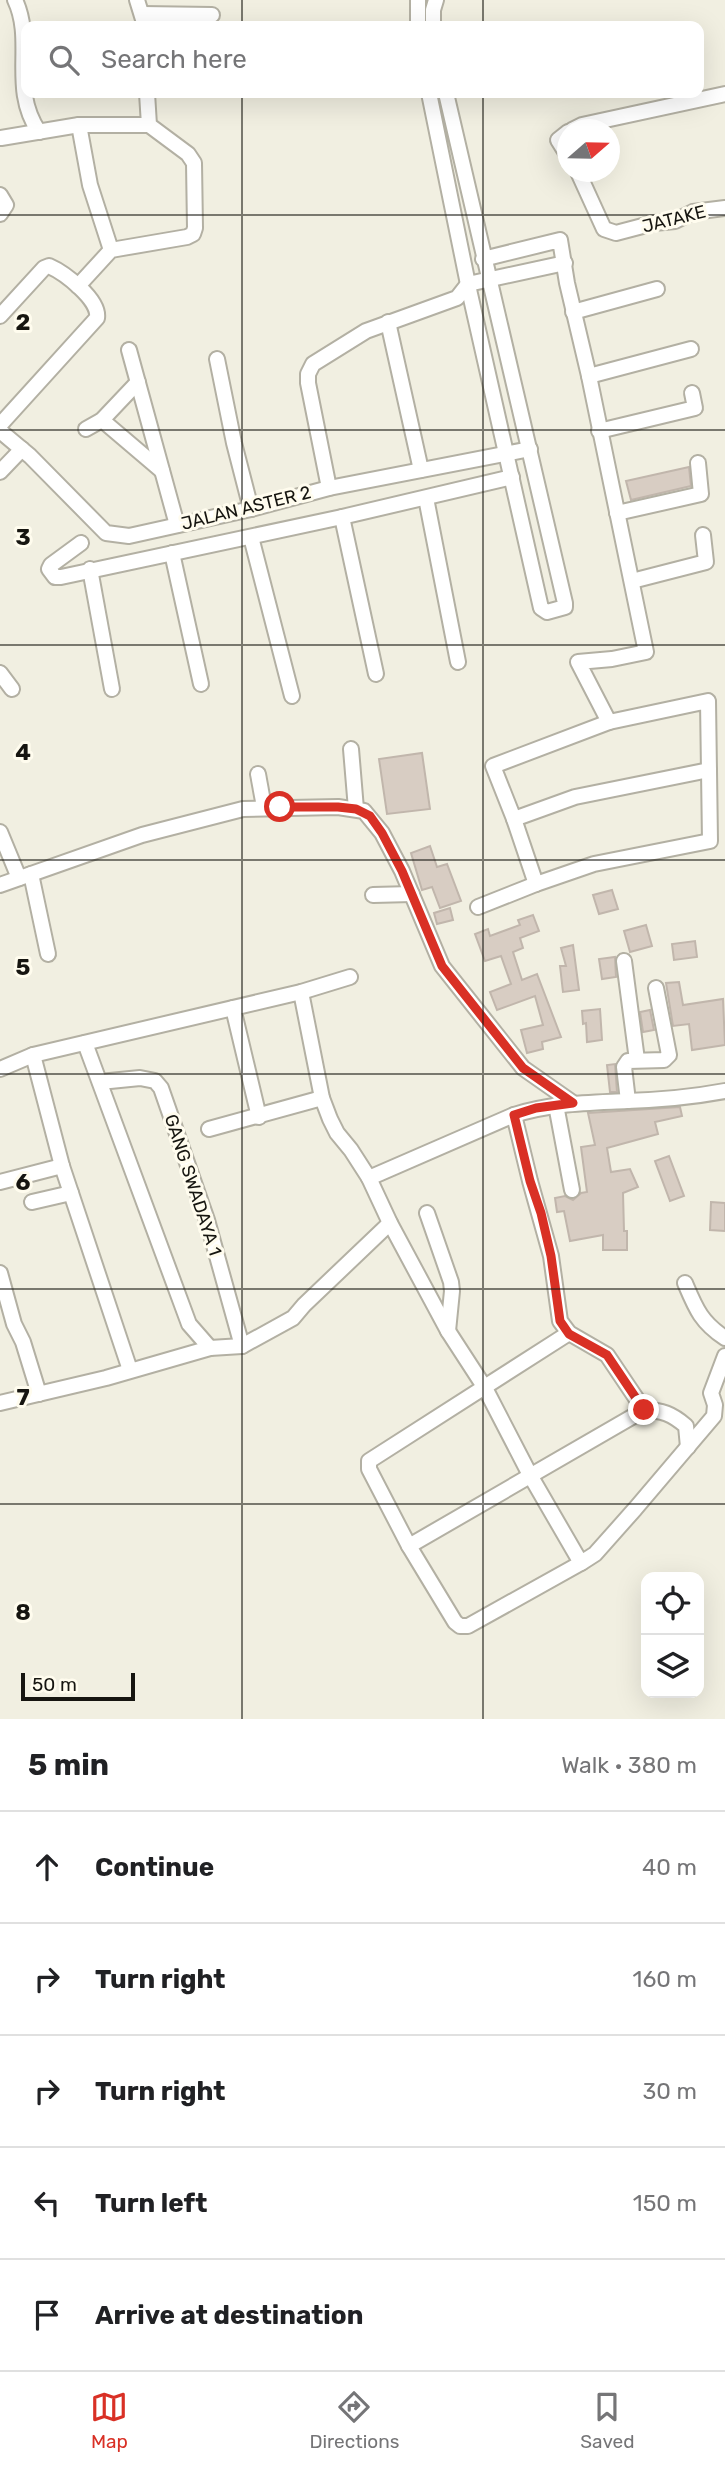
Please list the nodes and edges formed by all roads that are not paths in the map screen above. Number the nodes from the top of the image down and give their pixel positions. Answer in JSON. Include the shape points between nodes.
{"nodes":[{"id":1,"x":15,"y":0,"type":"edge"},
{"id":2,"x":417,"y":2,"type":"edge"},
{"id":3,"x":434,"y":5,"type":"edge"},
{"id":4,"x":141,"y":13,"type":"edge"},
{"id":5,"x":212,"y":15,"type":"dead end"},
{"id":6,"x":21,"y":21,"type":"edge"},
{"id":7,"x":418,"y":21,"type":"edge"},
{"id":8,"x":725,"y":94,"type":"edge"},
{"id":9,"x":24,"y":98,"type":"edge"},
{"id":10,"x":147,"y":98,"type":"edge"},
{"id":11,"x":430,"y":98,"type":"edge"},
{"id":12,"x":447,"y":98,"type":"edge"},
{"id":13,"x":617,"y":119,"type":"edge"},
{"id":14,"x":79,"y":125,"type":"junction"},
{"id":15,"x":149,"y":125,"type":"junction"},
{"id":16,"x":39,"y":132,"type":"junction"},
{"id":17,"x":1,"y":138,"type":"edge"},
{"id":18,"x":583,"y":182,"type":"edge"},
{"id":19,"x":0,"y":195,"type":"edge"},
{"id":20,"x":725,"y":208,"type":"edge"},
{"id":21,"x":0,"y":214,"type":"edge"},
{"id":22,"x":111,"y":250,"type":"junction"},
{"id":23,"x":483,"y":259,"type":"junction"},
{"id":24,"x":565,"y":262,"type":"junction"},
{"id":25,"x":489,"y":281,"type":"junction"},
{"id":26,"x":468,"y":284,"type":"junction"},
{"id":27,"x":78,"y":286,"type":"junction"},
{"id":28,"x":657,"y":289,"type":"dead end"},
{"id":29,"x":457,"y":298,"type":"junction"},
{"id":30,"x":493,"y":300,"type":"junction"},
{"id":31,"x":473,"y":306,"type":"junction"},
{"id":32,"x":573,"y":312,"type":"junction"},
{"id":33,"x":0,"y":316,"type":"edge"},
{"id":34,"x":388,"y":322,"type":"junction"},
{"id":35,"x":691,"y":349,"type":"dead end"},
{"id":36,"x":129,"y":350,"type":"dead end"},
{"id":37,"x":217,"y":359,"type":"dead end"},
{"id":38,"x":589,"y":376,"type":"junction"},
{"id":39,"x":138,"y":382,"type":"junction"},
{"id":40,"x":692,"y":393,"type":"dead end"},
{"id":41,"x":102,"y":420,"type":"junction"},
{"id":42,"x":0,"y":425,"type":"edge"},
{"id":43,"x":86,"y":429,"type":"dead end"},
{"id":44,"x":0,"y":431,"type":"edge"},
{"id":45,"x":599,"y":432,"type":"junction"},
{"id":46,"x":22,"y":449,"type":"junction"},
{"id":47,"x":530,"y":449,"type":"junction"},
{"id":48,"x":506,"y":454,"type":"junction"},
{"id":49,"x":698,"y":463,"type":"dead end"},
{"id":50,"x":421,"y":470,"type":"junction"},
{"id":51,"x":0,"y":472,"type":"edge"},
{"id":52,"x":162,"y":472,"type":"junction"},
{"id":53,"x":512,"y":477,"type":"junction"},
{"id":54,"x":329,"y":488,"type":"junction"},
{"id":55,"x":426,"y":498,"type":"junction"},
{"id":56,"x":251,"y":509,"type":"junction"},
{"id":57,"x":617,"y":513,"type":"junction"},
{"id":58,"x":342,"y":517,"type":"junction"},
{"id":59,"x":177,"y":525,"type":"junction"},
{"id":60,"x":703,"y":535,"type":"dead end"},
{"id":61,"x":251,"y":537,"type":"junction"},
{"id":62,"x":81,"y":543,"type":"dead end"},
{"id":63,"x":172,"y":553,"type":"junction"},
{"id":64,"x":90,"y":569,"type":"junction"},
{"id":65,"x":632,"y":581,"type":"junction"},
{"id":66,"x":458,"y":662,"type":"dead end"},
{"id":67,"x":0,"y":673,"type":"edge"},
{"id":68,"x":376,"y":674,"type":"dead end"},
{"id":69,"x":201,"y":684,"type":"dead end"},
{"id":70,"x":112,"y":689,"type":"dead end"},
{"id":71,"x":12,"y":690,"type":"dead end"},
{"id":72,"x":292,"y":696,"type":"dead end"},
{"id":73,"x":608,"y":722,"type":"junction"},
{"id":74,"x":351,"y":749,"type":"dead end"},
{"id":75,"x":709,"y":770,"type":"junction"},
{"id":76,"x":258,"y":774,"type":"dead end"},
{"id":77,"x":264,"y":807,"type":"junction"},
{"id":78,"x":356,"y":809,"type":"junction"},
{"id":79,"x":514,"y":819,"type":"junction"},
{"id":80,"x":0,"y":832,"type":"edge"},
{"id":81,"x":25,"y":876,"type":"junction"},
{"id":82,"x":536,"y":884,"type":"junction"},
{"id":83,"x":0,"y":885,"type":"edge"},
{"id":84,"x":412,"y":894,"type":"junction"},
{"id":85,"x":373,"y":895,"type":"dead end"},
{"id":86,"x":478,"y":907,"type":"dead end"},
{"id":87,"x":48,"y":954,"type":"dead end"},
{"id":88,"x":625,"y":961,"type":"dead end"},
{"id":89,"x":350,"y":977,"type":"dead end"},
{"id":90,"x":656,"y":988,"type":"dead end"},
{"id":91,"x":301,"y":992,"type":"junction"},
{"id":92,"x":233,"y":1008,"type":"junction"},
{"id":93,"x":85,"y":1042,"type":"junction"},
{"id":94,"x":33,"y":1055,"type":"junction"},
{"id":95,"x":637,"y":1060,"type":"junction"},
{"id":96,"x":0,"y":1069,"type":"edge"},
{"id":97,"x":100,"y":1082,"type":"junction"},
{"id":98,"x":725,"y":1091,"type":"edge"},
{"id":99,"x":322,"y":1098,"type":"junction"},
{"id":100,"x":628,"y":1101,"type":"junction"},
{"id":101,"x":573,"y":1103,"type":"junction"},
{"id":102,"x":556,"y":1105,"type":"junction"},
{"id":103,"x":514,"y":1115,"type":"junction"},
{"id":104,"x":259,"y":1117,"type":"junction"},
{"id":105,"x":209,"y":1129,"type":"dead end"},
{"id":106,"x":62,"y":1166,"type":"junction"},
{"id":107,"x":369,"y":1178,"type":"junction"},
{"id":108,"x":0,"y":1182,"type":"edge"},
{"id":109,"x":572,"y":1190,"type":"dead end"},
{"id":110,"x":71,"y":1194,"type":"junction"},
{"id":111,"x":32,"y":1202,"type":"dead end"},
{"id":112,"x":427,"y":1213,"type":"dead end"},
{"id":113,"x":390,"y":1223,"type":"junction"},
{"id":114,"x":0,"y":1273,"type":"edge"},
{"id":115,"x":685,"y":1283,"type":"dead end"},
{"id":116,"x":448,"y":1331,"type":"junction"},
{"id":117,"x":569,"y":1334,"type":"junction"},
{"id":118,"x":725,"y":1338,"type":"edge"},
{"id":119,"x":242,"y":1346,"type":"junction"},
{"id":120,"x":210,"y":1348,"type":"junction"},
{"id":121,"x":725,"y":1356,"type":"edge"},
{"id":122,"x":130,"y":1370,"type":"junction"},
{"id":123,"x":485,"y":1388,"type":"junction"},
{"id":124,"x":39,"y":1394,"type":"junction"},
{"id":125,"x":0,"y":1403,"type":"edge"},
{"id":126,"x":644,"y":1410,"type":"junction"},
{"id":127,"x":688,"y":1447,"type":"junction"},
{"id":128,"x":530,"y":1475,"type":"junction"},
{"id":129,"x":409,"y":1546,"type":"junction"},
{"id":130,"x":581,"y":1563,"type":"junction"}],
"edges":[{"from":1,"to":6,"type":"street"},
{"from":2,"to":3,"type":"street"},
{"from":2,"to":7,"type":"street"},
{"from":4,"to":5,"type":"street"},
{"from":8,"to":13,"type":"street"},
{"from":9,"to":16,"type":"street"},
{"from":10,"to":15,"type":"street"},
{"from":11,"to":26,"type":"street"},
{"from":12,"to":23,"type":"street"},
{"from":14,"to":15,"type":"street"},
{"from":14,"to":16,"type":"street"},
{"from":14,"to":22,"type":"street","via":[[90,185]]},
{"from":15,"to":22,"type":"street","via":[[194,163],[195,228],[187,237]]},
{"from":16,"to":17,"type":"street"},
{"from":18,"to":20,"type":"street","name":"JATAKE","via":[[609,232]]},
{"from":19,"to":21,"type":"street","via":[[6,205]]},
{"from":22,"to":27,"type":"street"},
{"from":23,"to":24,"type":"street","via":[[560,240]]},
{"from":23,"to":25,"type":"street"},
{"from":24,"to":25,"type":"street"},
{"from":24,"to":32,"type":"street"},
{"from":25,"to":26,"type":"street"},
{"from":25,"to":30,"type":"street"},
{"from":26,"to":29,"type":"street"},
{"from":26,"to":31,"type":"street"},
{"from":27,"to":33,"type":"street","via":[[49,266]]},
{"from":27,"to":42,"type":"street","via":[[96,305],[97,318]]},
{"from":28,"to":32,"type":"street"},
{"from":29,"to":31,"type":"street"},
{"from":29,"to":34,"type":"street"},
{"from":30,"to":31,"type":"street"},
{"from":30,"to":47,"type":"street"},
{"from":31,"to":48,"type":"street"},
{"from":32,"to":38,"type":"street"},
{"from":34,"to":50,"type":"street"},
{"from":34,"to":54,"type":"street","via":[[313,365],[308,374]]},
{"from":35,"to":38,"type":"street"},
{"from":36,"to":39,"type":"street"},
{"from":37,"to":56,"type":"street"},
{"from":38,"to":45,"type":"street"},
{"from":39,"to":41,"type":"street"},
{"from":39,"to":52,"type":"street"},
{"from":40,"to":45,"type":"street","via":[[695,408]]},
{"from":41,"to":43,"type":"street"},
{"from":41,"to":52,"type":"street"},
{"from":44,"to":46,"type":"street","name":"JALAN ASTER 2"},
{"from":45,"to":57,"type":"street"},
{"from":46,"to":51,"type":"street"},
{"from":46,"to":59,"type":"street","name":"JALAN ASTER 2","via":[[106,533],[129,536]]},
{"from":47,"to":48,"type":"street","name":"JALAN ASTER 2"},
{"from":47,"to":53,"type":"street","via":[[565,607],[547,612],[541,608]]},
{"from":48,"to":50,"type":"street","name":"JALAN ASTER 2"},
{"from":48,"to":53,"type":"street"},
{"from":49,"to":57,"type":"street","via":[[701,494]]},
{"from":50,"to":54,"type":"street","name":"JALAN ASTER 2"},
{"from":52,"to":59,"type":"street"},
{"from":53,"to":55,"type":"street"},
{"from":54,"to":56,"type":"street","name":"JALAN ASTER 2"},
{"from":55,"to":58,"type":"street"},
{"from":55,"to":66,"type":"street"},
{"from":56,"to":59,"type":"street","name":"JALAN ASTER 2"},
{"from":57,"to":65,"type":"street"},
{"from":58,"to":61,"type":"street"},
{"from":58,"to":68,"type":"street"},
{"from":60,"to":65,"type":"street","via":[[706,562]]},
{"from":61,"to":63,"type":"street"},
{"from":61,"to":72,"type":"street"},
{"from":62,"to":64,"type":"street","via":[[49,569],[55,577]]},
{"from":63,"to":64,"type":"street"},
{"from":63,"to":69,"type":"street"},
{"from":64,"to":70,"type":"street"},
{"from":65,"to":73,"type":"street","via":[[646,652],[578,662]]},
{"from":67,"to":71,"type":"street"},
{"from":73,"to":75,"type":"street","via":[[708,701]]},
{"from":73,"to":79,"type":"street","via":[[493,766]]},
{"from":74,"to":78,"type":"street"},
{"from":75,"to":79,"type":"street","via":[[575,797]]},
{"from":75,"to":82,"type":"street","via":[[710,841],[594,864]]},
{"from":76,"to":77,"type":"street"},
{"from":77,"to":78,"type":"street"},
{"from":77,"to":81,"type":"street","via":[[167,827]]},
{"from":78,"to":84,"type":"street","via":[[370,816],[382,833]]},
{"from":79,"to":82,"type":"street"},
{"from":80,"to":81,"type":"street"},
{"from":81,"to":83,"type":"street"},
{"from":81,"to":87,"type":"street","via":[[38,907]]},
{"from":82,"to":86,"type":"street"},
{"from":84,"to":85,"type":"street"},
{"from":84,"to":101,"type":"street","via":[[442,966],[523,1068]]},
{"from":88,"to":95,"type":"street"},
{"from":89,"to":91,"type":"street"},
{"from":90,"to":95,"type":"street","via":[[669,1058]]},
{"from":91,"to":92,"type":"street"},
{"from":91,"to":99,"type":"street"},
{"from":92,"to":93,"type":"street"},
{"from":92,"to":104,"type":"street"},
{"from":93,"to":94,"type":"street"},
{"from":93,"to":97,"type":"street"},
{"from":94,"to":96,"type":"street"},
{"from":94,"to":106,"type":"street"},
{"from":95,"to":100,"type":"street","via":[[624,1067]]},
{"from":97,"to":119,"type":"street","name":"GANG SWADAYA 1","via":[[140,1078],[155,1081],[161,1088],[207,1220]]},
{"from":97,"to":120,"type":"street","via":[[189,1324]]},
{"from":98,"to":100,"type":"street"},
{"from":99,"to":104,"type":"street"},
{"from":99,"to":107,"type":"street","via":[[337,1133]]},
{"from":100,"to":101,"type":"street"},
{"from":101,"to":102,"type":"street"},
{"from":102,"to":103,"type":"street"},
{"from":102,"to":109,"type":"street"},
{"from":103,"to":107,"type":"street"},
{"from":103,"to":117,"type":"street","via":[[551,1256],[560,1321]]},
{"from":104,"to":105,"type":"street"},
{"from":106,"to":108,"type":"street"},
{"from":106,"to":110,"type":"street"},
{"from":107,"to":113,"type":"street"},
{"from":110,"to":111,"type":"street"},
{"from":110,"to":122,"type":"street"},
{"from":112,"to":116,"type":"street","via":[[451,1282]]},
{"from":113,"to":116,"type":"street"},
{"from":113,"to":119,"type":"street","via":[[293,1318]]},
{"from":114,"to":124,"type":"street"},
{"from":115,"to":118,"type":"street","via":[[698,1314]]},
{"from":116,"to":123,"type":"street"},
{"from":117,"to":123,"type":"street"},
{"from":117,"to":126,"type":"street","via":[[607,1355]]},
{"from":119,"to":120,"type":"street"},
{"from":120,"to":122,"type":"street"},
{"from":121,"to":127,"type":"street","via":[[711,1393],[714,1416]]},
{"from":122,"to":124,"type":"street"},
{"from":123,"to":128,"type":"street"},
{"from":123,"to":129,"type":"street","via":[[369,1461],[373,1481]]},
{"from":124,"to":125,"type":"street"},
{"from":126,"to":127,"type":"street","via":[[672,1415],[685,1426]]},
{"from":126,"to":128,"type":"street"},
{"from":127,"to":130,"type":"street","via":[[595,1554]]},
{"from":128,"to":129,"type":"street"},
{"from":128,"to":130,"type":"street"},
{"from":129,"to":130,"type":"street","via":[[460,1626],[468,1626]]}]}
